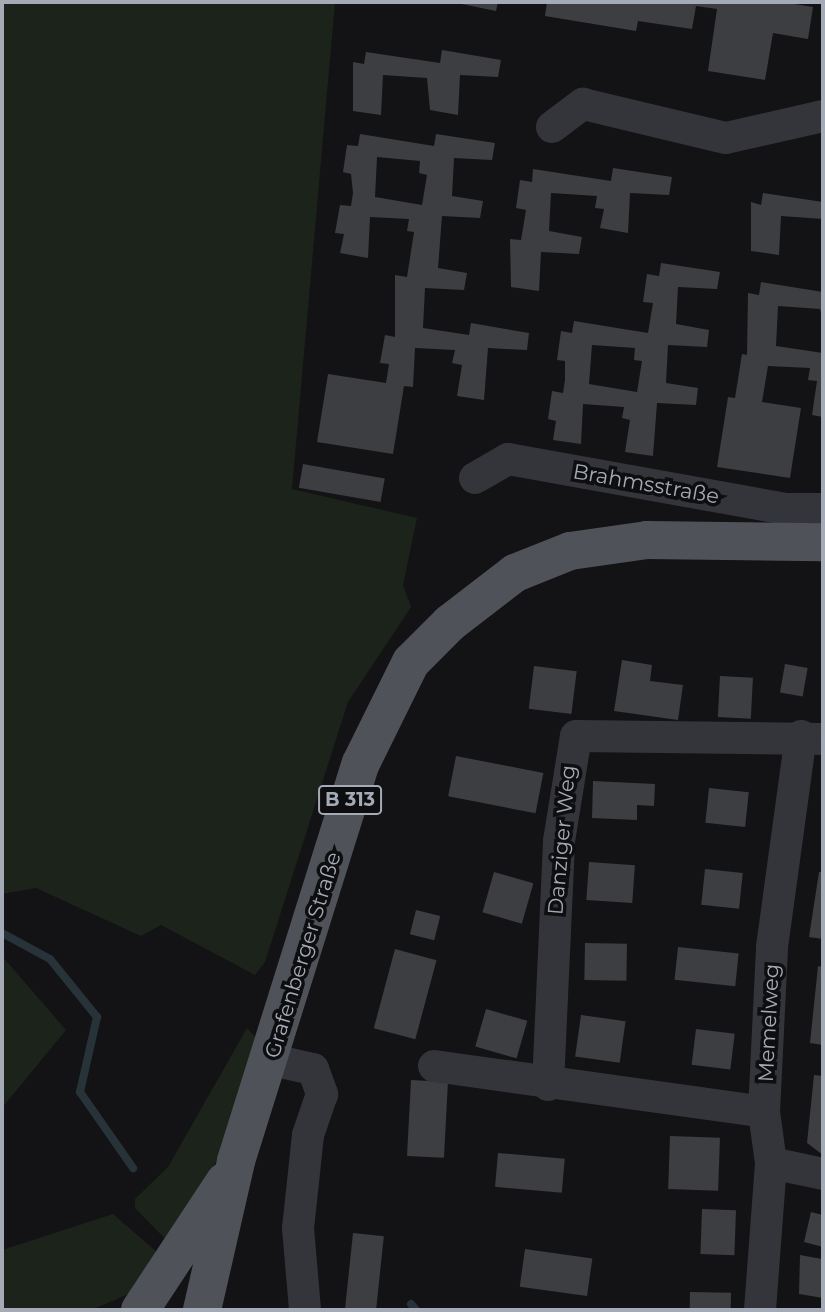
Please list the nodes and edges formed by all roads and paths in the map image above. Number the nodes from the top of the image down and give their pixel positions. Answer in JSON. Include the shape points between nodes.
{"nodes":[{"id":1,"x":823,"y":116,"type":"edge"},
{"id":2,"x":552,"y":127,"type":"dead end"},
{"id":3,"x":475,"y":478,"type":"dead end"},
{"id":4,"x":823,"y":509,"type":"edge"},
{"id":5,"x":823,"y":542,"type":"edge"},
{"id":6,"x":812,"y":738,"type":"edge"},
{"id":7,"x":272,"y":1060,"type":"junction"},
{"id":8,"x":434,"y":1066,"type":"dead end"},
{"id":9,"x":548,"y":1085,"type":"junction"},
{"id":10,"x":764,"y":1112,"type":"junction"},
{"id":11,"x":236,"y":1161,"type":"junction"},
{"id":12,"x":771,"y":1163,"type":"junction"},
{"id":13,"x":823,"y":1174,"type":"edge"},
{"id":14,"x":140,"y":1310,"type":"edge"},
{"id":15,"x":202,"y":1310,"type":"edge"},
{"id":16,"x":305,"y":1310,"type":"edge"},
{"id":17,"x":760,"y":1310,"type":"edge"}],
"edges":[{"from":1,"to":2,"type":"street","via":[[726,138],[583,103]]},
{"from":3,"to":4,"type":"street","name":"Brahmsstraße","via":[[509,459],[785,509]]},
{"from":5,"to":7,"type":"main road","name":"Grafenberger Straße","number":"B 313","via":[[647,540],[570,551],[515,573],[450,622],[411,662],[361,763]]},
{"from":6,"to":9,"type":"street","name":"Danziger Weg","via":[[576,736],[559,841]]},
{"from":6,"to":10,"type":"street","name":"Memelweg","via":[[772,947]]},
{"from":7,"to":11,"type":"main road","name":"Grafenberger Straße","number":"B 313"},
{"from":7,"to":16,"type":"street","via":[[313,1069],[322,1094],[308,1135],[298,1228]]},
{"from":8,"to":9,"type":"street"},
{"from":9,"to":10,"type":"street"},
{"from":10,"to":12,"type":"street","name":"Memelweg"},
{"from":11,"to":14,"type":"main road","name":"Grafenberger Straße","number":"B 313"},
{"from":11,"to":15,"type":"main road","name":"Grafenberger Straße","number":"B 313"},
{"from":12,"to":13,"type":"street"},
{"from":12,"to":17,"type":"street","name":"Memelweg"}]}
